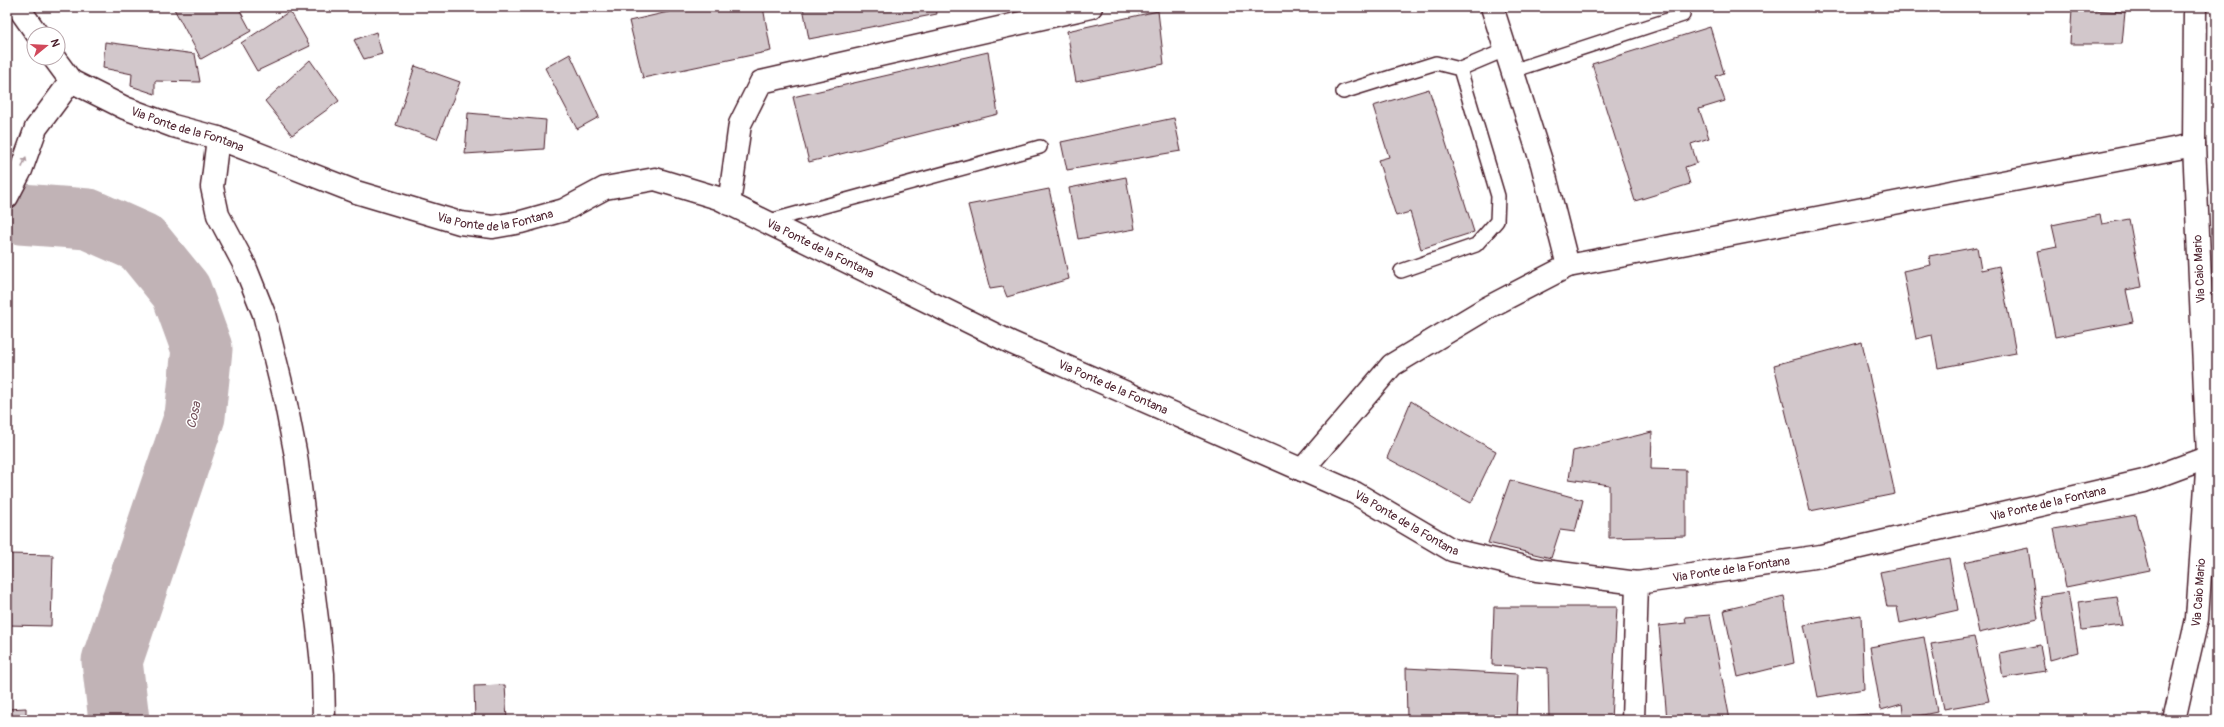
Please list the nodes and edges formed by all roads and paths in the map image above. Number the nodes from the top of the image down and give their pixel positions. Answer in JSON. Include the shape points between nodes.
{"nodes":[{"id":1,"x":18,"y":7,"type":"edge"},
{"id":2,"x":1091,"y":7,"type":"edge"},
{"id":3,"x":1492,"y":7,"type":"edge"},
{"id":4,"x":1681,"y":7,"type":"edge"},
{"id":5,"x":2195,"y":7,"type":"edge"},
{"id":6,"x":31,"y":26,"type":"edge"},
{"id":7,"x":1506,"y":50,"type":"junction"},
{"id":8,"x":60,"y":66,"type":"edge"},
{"id":9,"x":1460,"y":69,"type":"junction"},
{"id":10,"x":1512,"y":71,"type":"junction"},
{"id":11,"x":71,"y":81,"type":"junction"},
{"id":12,"x":1342,"y":92,"type":"dead end"},
{"id":13,"x":218,"y":138,"type":"junction"},
{"id":14,"x":2194,"y":145,"type":"junction"},
{"id":15,"x":1040,"y":147,"type":"dead end"},
{"id":16,"x":7,"y":197,"type":"edge"},
{"id":17,"x":729,"y":204,"type":"junction"},
{"id":18,"x":766,"y":222,"type":"junction"},
{"id":19,"x":1568,"y":266,"type":"junction"},
{"id":20,"x":1402,"y":271,"type":"dead end"},
{"id":21,"x":2212,"y":455,"type":"edge"},
{"id":22,"x":1302,"y":470,"type":"junction"},
{"id":23,"x":1636,"y":583,"type":"junction"},
{"id":24,"x":324,"y":720,"type":"edge"},
{"id":25,"x":1633,"y":720,"type":"edge"},
{"id":26,"x":2174,"y":720,"type":"edge"}],
"edges":[{"from":1,"to":6,"type":"street"},
{"from":2,"to":17,"type":"street","via":[[761,82],[740,124]]},
{"from":3,"to":7,"type":"street"},
{"from":4,"to":10,"type":"lane","via":[[1683,15]]},
{"from":5,"to":14,"type":"street","name":"Via Caio Mario"},
{"from":7,"to":9,"type":"lane"},
{"from":7,"to":10,"type":"street"},
{"from":8,"to":11,"type":"street","name":"Via Ponte de la Fontana"},
{"from":9,"to":12,"type":"lane","via":[[1436,63]]},
{"from":9,"to":20,"type":"lane","via":[[1498,196],[1497,221],[1476,245]]},
{"from":10,"to":19,"type":"street","via":[[1542,164]]},
{"from":11,"to":13,"type":"street","name":"Via Ponte de la Fontana","via":[[125,108],[173,126]]},
{"from":16,"to":11,"type":"street","one_way":true,"via":[[21,170],[36,128]]},
{"from":13,"to":17,"type":"street","name":"Via Ponte de la Fontana","via":[[356,192],[460,222],[486,226],[521,222],[564,210],[605,188],[655,179],[718,198]]},
{"from":13,"to":24,"type":"street","via":[[212,187],[218,215],[244,264],[264,314],[296,456],[323,674]]},
{"from":14,"to":19,"type":"street"},
{"from":14,"to":21,"type":"street","name":"Via Caio Mario"},
{"from":15,"to":18,"type":"lane"},
{"from":17,"to":18,"type":"street","name":"Via Ponte de la Fontana"},
{"from":18,"to":22,"type":"street","name":"Via Ponte de la Fontana","via":[[1010,342]]},
{"from":19,"to":22,"type":"street","via":[[1487,308],[1392,365]]},
{"from":21,"to":23,"type":"street","name":"Via Ponte de la Fontana","via":[[2144,481],[1821,556]]},
{"from":21,"to":26,"type":"street","name":"Via Caio Mario","via":[[2197,619]]},
{"from":22,"to":23,"type":"street","name":"Via Ponte de la Fontana","via":[[1355,494],[1452,550],[1537,570]]},
{"from":23,"to":25,"type":"street"}]}
